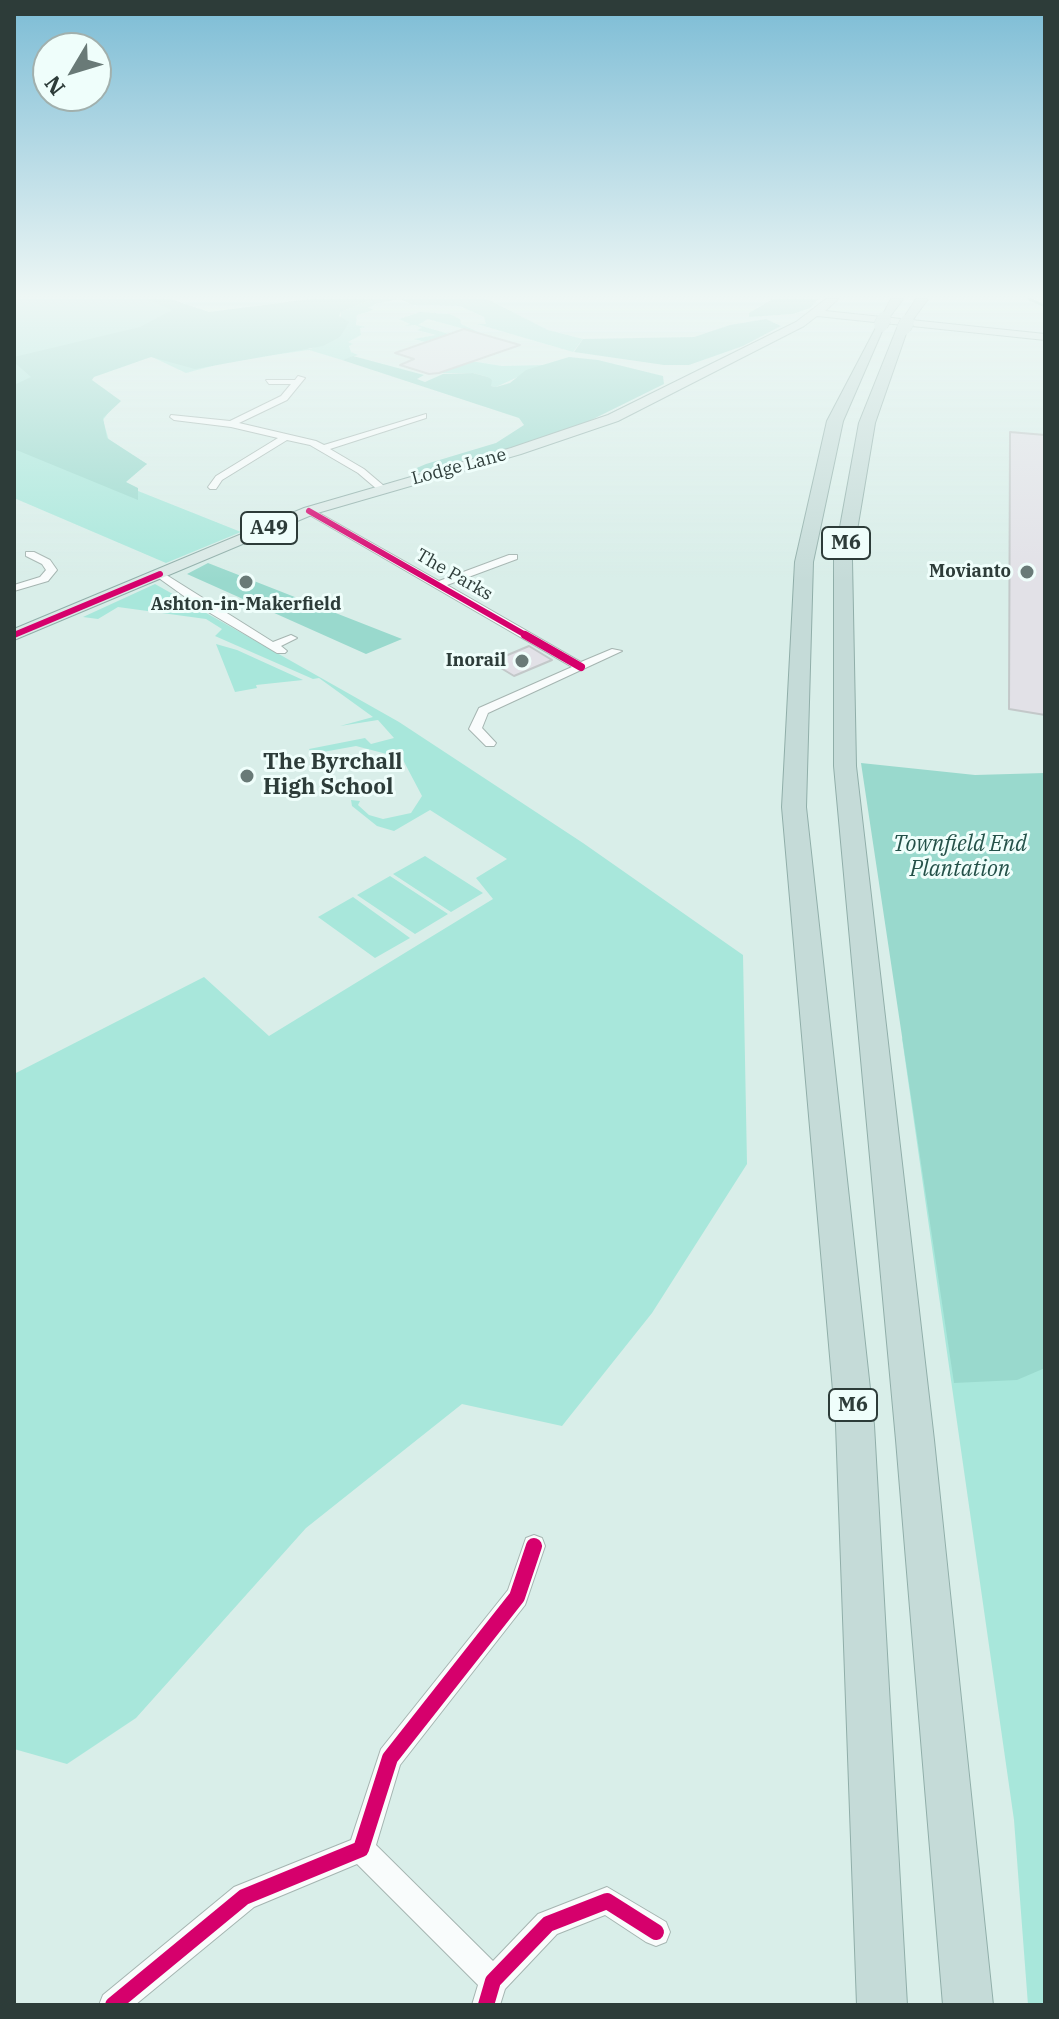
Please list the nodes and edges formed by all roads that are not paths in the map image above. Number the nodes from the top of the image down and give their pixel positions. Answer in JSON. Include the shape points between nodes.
{"nodes":[{"id":1,"x":289,"y":393,"type":"edge"},
{"id":2,"x":662,"y":393,"type":"edge"},
{"id":3,"x":848,"y":393,"type":"edge"},
{"id":4,"x":879,"y":393,"type":"edge"},
{"id":5,"x":423,"y":416,"type":"dead end"},
{"id":6,"x":174,"y":417,"type":"dead end"},
{"id":7,"x":231,"y":424,"type":"junction"},
{"id":8,"x":285,"y":437,"type":"junction"},
{"id":9,"x":325,"y":448,"type":"junction"},
{"id":10,"x":213,"y":487,"type":"dead end"},
{"id":11,"x":381,"y":488,"type":"junction"},
{"id":12,"x":309,"y":511,"type":"junction"},
{"id":13,"x":44,"y":548,"type":"dead end"},
{"id":14,"x":30,"y":554,"type":"junction"},
{"id":15,"x":513,"y":557,"type":"dead end"},
{"id":16,"x":16,"y":559,"type":"edge"},
{"id":17,"x":160,"y":574,"type":"junction"},
{"id":18,"x":438,"y":585,"type":"junction"},
{"id":19,"x":14,"y":588,"type":"edge"},
{"id":20,"x":14,"y":635,"type":"edge"},
{"id":21,"x":291,"y":638,"type":"dead end"},
{"id":22,"x":616,"y":651,"type":"dead end"},
{"id":23,"x":581,"y":667,"type":"junction"},
{"id":24,"x":490,"y":743,"type":"dead end"},
{"id":25,"x":534,"y":1546,"type":"dead end"},
{"id":26,"x":361,"y":1849,"type":"junction"},
{"id":27,"x":656,"y":1932,"type":"dead end"},
{"id":28,"x":489,"y":1993,"type":"edge"},
{"id":29,"x":113,"y":2005,"type":"edge"},
{"id":30,"x":882,"y":2005,"type":"edge"},
{"id":31,"x":968,"y":2005,"type":"edge"}],
"edges":[{"from":1,"to":7,"type":"street"},
{"from":2,"to":11,"type":"main road","name":"Lodge Lane","number":"A49","via":[[613,418],[516,451]]},
{"from":3,"to":30,"type":"highway","number":"M6","via":[[835,421],[804,562],[794,807],[855,1425]]},
{"from":4,"to":31,"type":"highway","number":"M6","via":[[867,423],[843,560],[845,766]]},
{"from":5,"to":9,"type":"street"},
{"from":6,"to":7,"type":"street"},
{"from":7,"to":8,"type":"street"},
{"from":8,"to":9,"type":"street"},
{"from":8,"to":10,"type":"street"},
{"from":9,"to":11,"type":"street"},
{"from":11,"to":12,"type":"main road","name":"Lodge Lane","number":"A49"},
{"from":12,"to":17,"type":"main road","name":"Lodge Lane","number":"A49"},
{"from":12,"to":18,"type":"street","name":"The Parks"},
{"from":13,"to":14,"type":"street"},
{"from":14,"to":16,"type":"street"},
{"from":14,"to":19,"type":"street","via":[[52,570],[44,579]]},
{"from":15,"to":18,"type":"street","name":"The Parks"},
{"from":17,"to":20,"type":"main road","number":"A49"},
{"from":17,"to":21,"type":"street","via":[[277,649]]},
{"from":18,"to":23,"type":"street","name":"The Parks"},
{"from":22,"to":23,"type":"street"},
{"from":23,"to":24,"type":"street","via":[[483,711],[475,729]]},
{"from":25,"to":26,"type":"street","via":[[517,1597],[390,1758]]},
{"from":26,"to":28,"type":"street"},
{"from":26,"to":29,"type":"street","via":[[244,1897]]},
{"from":27,"to":28,"type":"street","via":[[607,1901],[548,1924]]}]}
